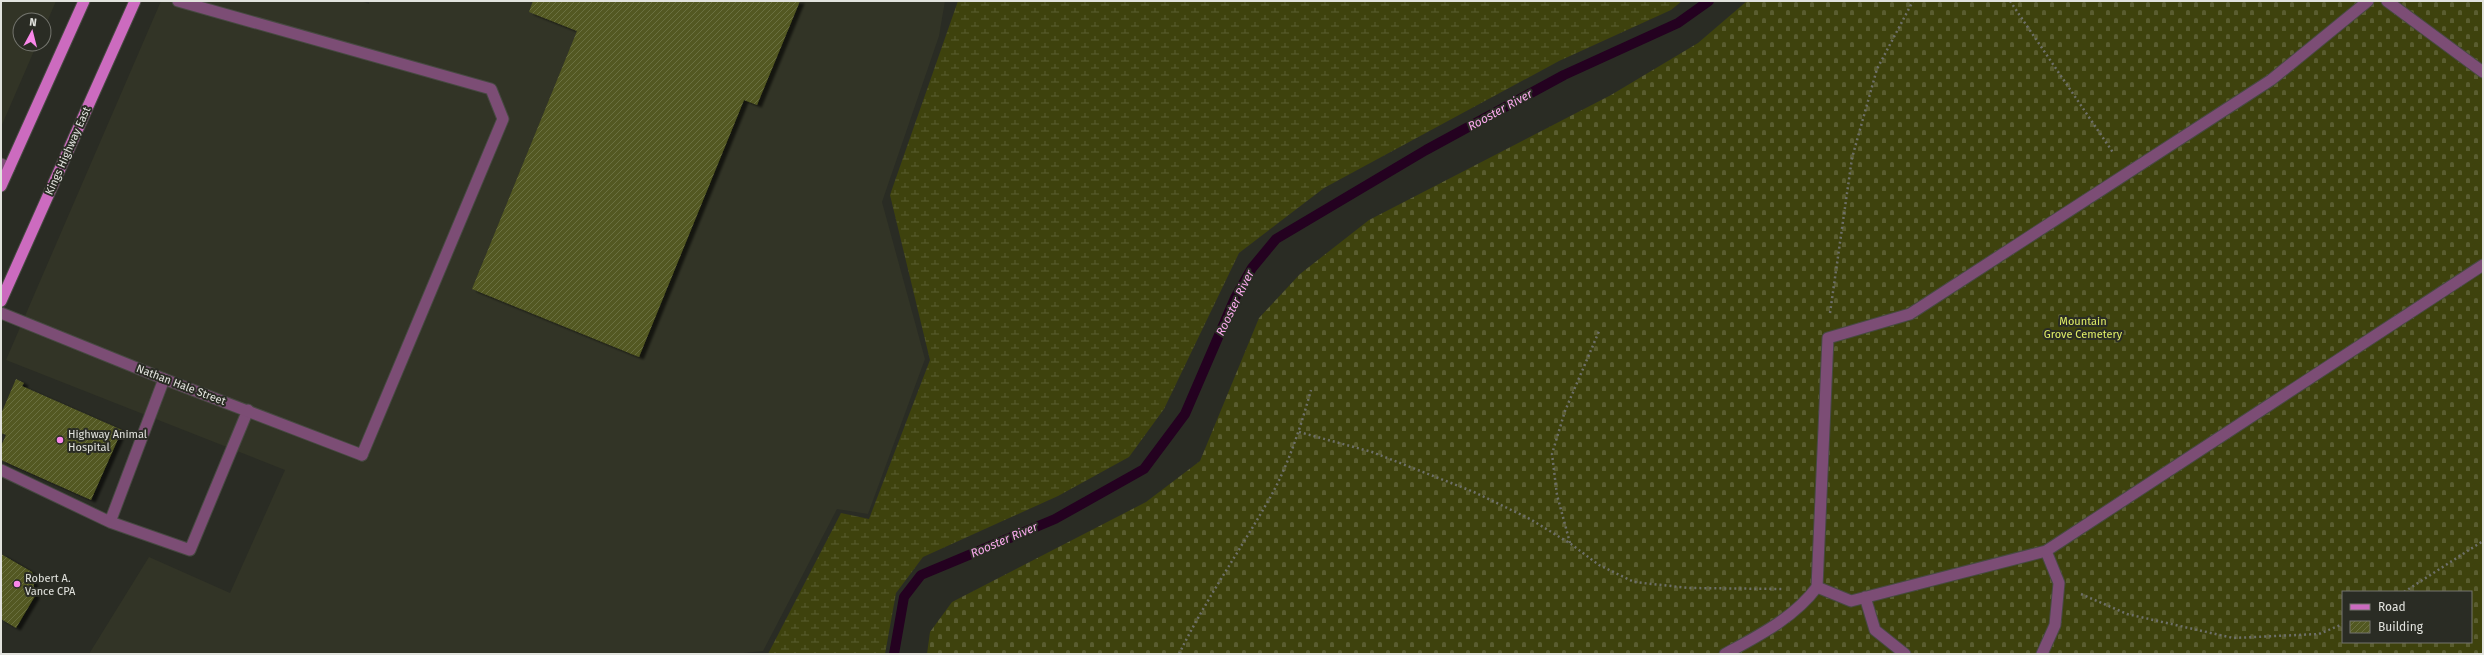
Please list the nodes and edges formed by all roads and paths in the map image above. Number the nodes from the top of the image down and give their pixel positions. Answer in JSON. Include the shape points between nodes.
{"nodes":[{"id":1,"x":84,"y":1,"type":"edge"},
{"id":2,"x":135,"y":1,"type":"edge"},
{"id":3,"x":178,"y":1,"type":"edge"},
{"id":4,"x":1913,"y":1,"type":"edge"},
{"id":5,"x":2010,"y":1,"type":"edge"},
{"id":6,"x":2368,"y":1,"type":"edge"},
{"id":7,"x":2388,"y":1,"type":"edge"},
{"id":8,"x":2483,"y":72,"type":"edge"},
{"id":9,"x":5,"y":166,"type":"edge"},
{"id":10,"x":2127,"y":173,"type":"junction"},
{"id":11,"x":1,"y":186,"type":"edge"},
{"id":12,"x":2483,"y":265,"type":"edge"},
{"id":13,"x":1,"y":301,"type":"edge"},
{"id":14,"x":1,"y":312,"type":"edge"},
{"id":15,"x":1600,"y":329,"type":"dead end"},
{"id":16,"x":1828,"y":338,"type":"junction"},
{"id":17,"x":164,"y":379,"type":"junction"},
{"id":18,"x":1311,"y":390,"type":"dead end"},
{"id":19,"x":248,"y":410,"type":"junction"},
{"id":20,"x":1299,"y":432,"type":"junction"},
{"id":21,"x":1,"y":470,"type":"edge"},
{"id":22,"x":110,"y":522,"type":"junction"},
{"id":23,"x":2483,"y":541,"type":"edge"},
{"id":24,"x":1571,"y":544,"type":"junction"},
{"id":25,"x":2046,"y":550,"type":"junction"},
{"id":26,"x":2059,"y":583,"type":"junction"},
{"id":27,"x":1818,"y":587,"type":"junction"},
{"id":28,"x":2406,"y":591,"type":"edge"},
{"id":29,"x":1865,"y":597,"type":"junction"},
{"id":30,"x":2342,"y":624,"type":"edge"},
{"id":31,"x":1179,"y":654,"type":"edge"},
{"id":32,"x":1725,"y":654,"type":"edge"},
{"id":33,"x":1905,"y":654,"type":"edge"},
{"id":34,"x":2042,"y":654,"type":"edge"}],
"edges":[{"from":1,"to":9,"type":"main road"},
{"from":2,"to":13,"type":"main road","name":"Kings Highway East"},
{"from":3,"to":19,"type":"street","name":"Nathan Hale Street","via":[[491,89],[503,119],[362,455]]},
{"from":4,"to":16,"type":"path","via":[[1877,69],[1852,158]]},
{"from":5,"to":10,"type":"path"},
{"from":6,"to":10,"type":"street","via":[[2271,80]]},
{"from":7,"to":8,"type":"street"},
{"from":9,"to":11,"type":"main road"},
{"from":10,"to":16,"type":"street","via":[[1910,314]]},
{"from":12,"to":25,"type":"street"},
{"from":14,"to":17,"type":"street","name":"Nathan Hale Street"},
{"from":15,"to":24,"type":"path","via":[[1565,410],[1552,454],[1558,495]]},
{"from":16,"to":27,"type":"street"},
{"from":17,"to":19,"type":"street","name":"Nathan Hale Street"},
{"from":17,"to":22,"type":"street"},
{"from":18,"to":20,"type":"path"},
{"from":19,"to":22,"type":"street","via":[[190,550]]},
{"from":20,"to":24,"type":"path","via":[[1372,452],[1474,492]]},
{"from":20,"to":31,"type":"path","via":[[1271,495],[1199,613]]},
{"from":21,"to":22,"type":"street"},
{"from":23,"to":28,"type":"path"},
{"from":24,"to":27,"type":"path","via":[[1599,565],[1634,582],[1689,588]]},
{"from":25,"to":26,"type":"street"},
{"from":25,"to":29,"type":"street"},
{"from":26,"to":30,"type":"path","via":[[2127,614],[2233,638],[2319,634]]},
{"from":26,"to":34,"type":"street","via":[[2055,625]]},
{"from":27,"to":29,"type":"street","via":[[1851,601]]},
{"from":27,"to":32,"type":"street","via":[[1804,604],[1762,634]]},
{"from":29,"to":33,"type":"street","via":[[1875,630]]}]}
